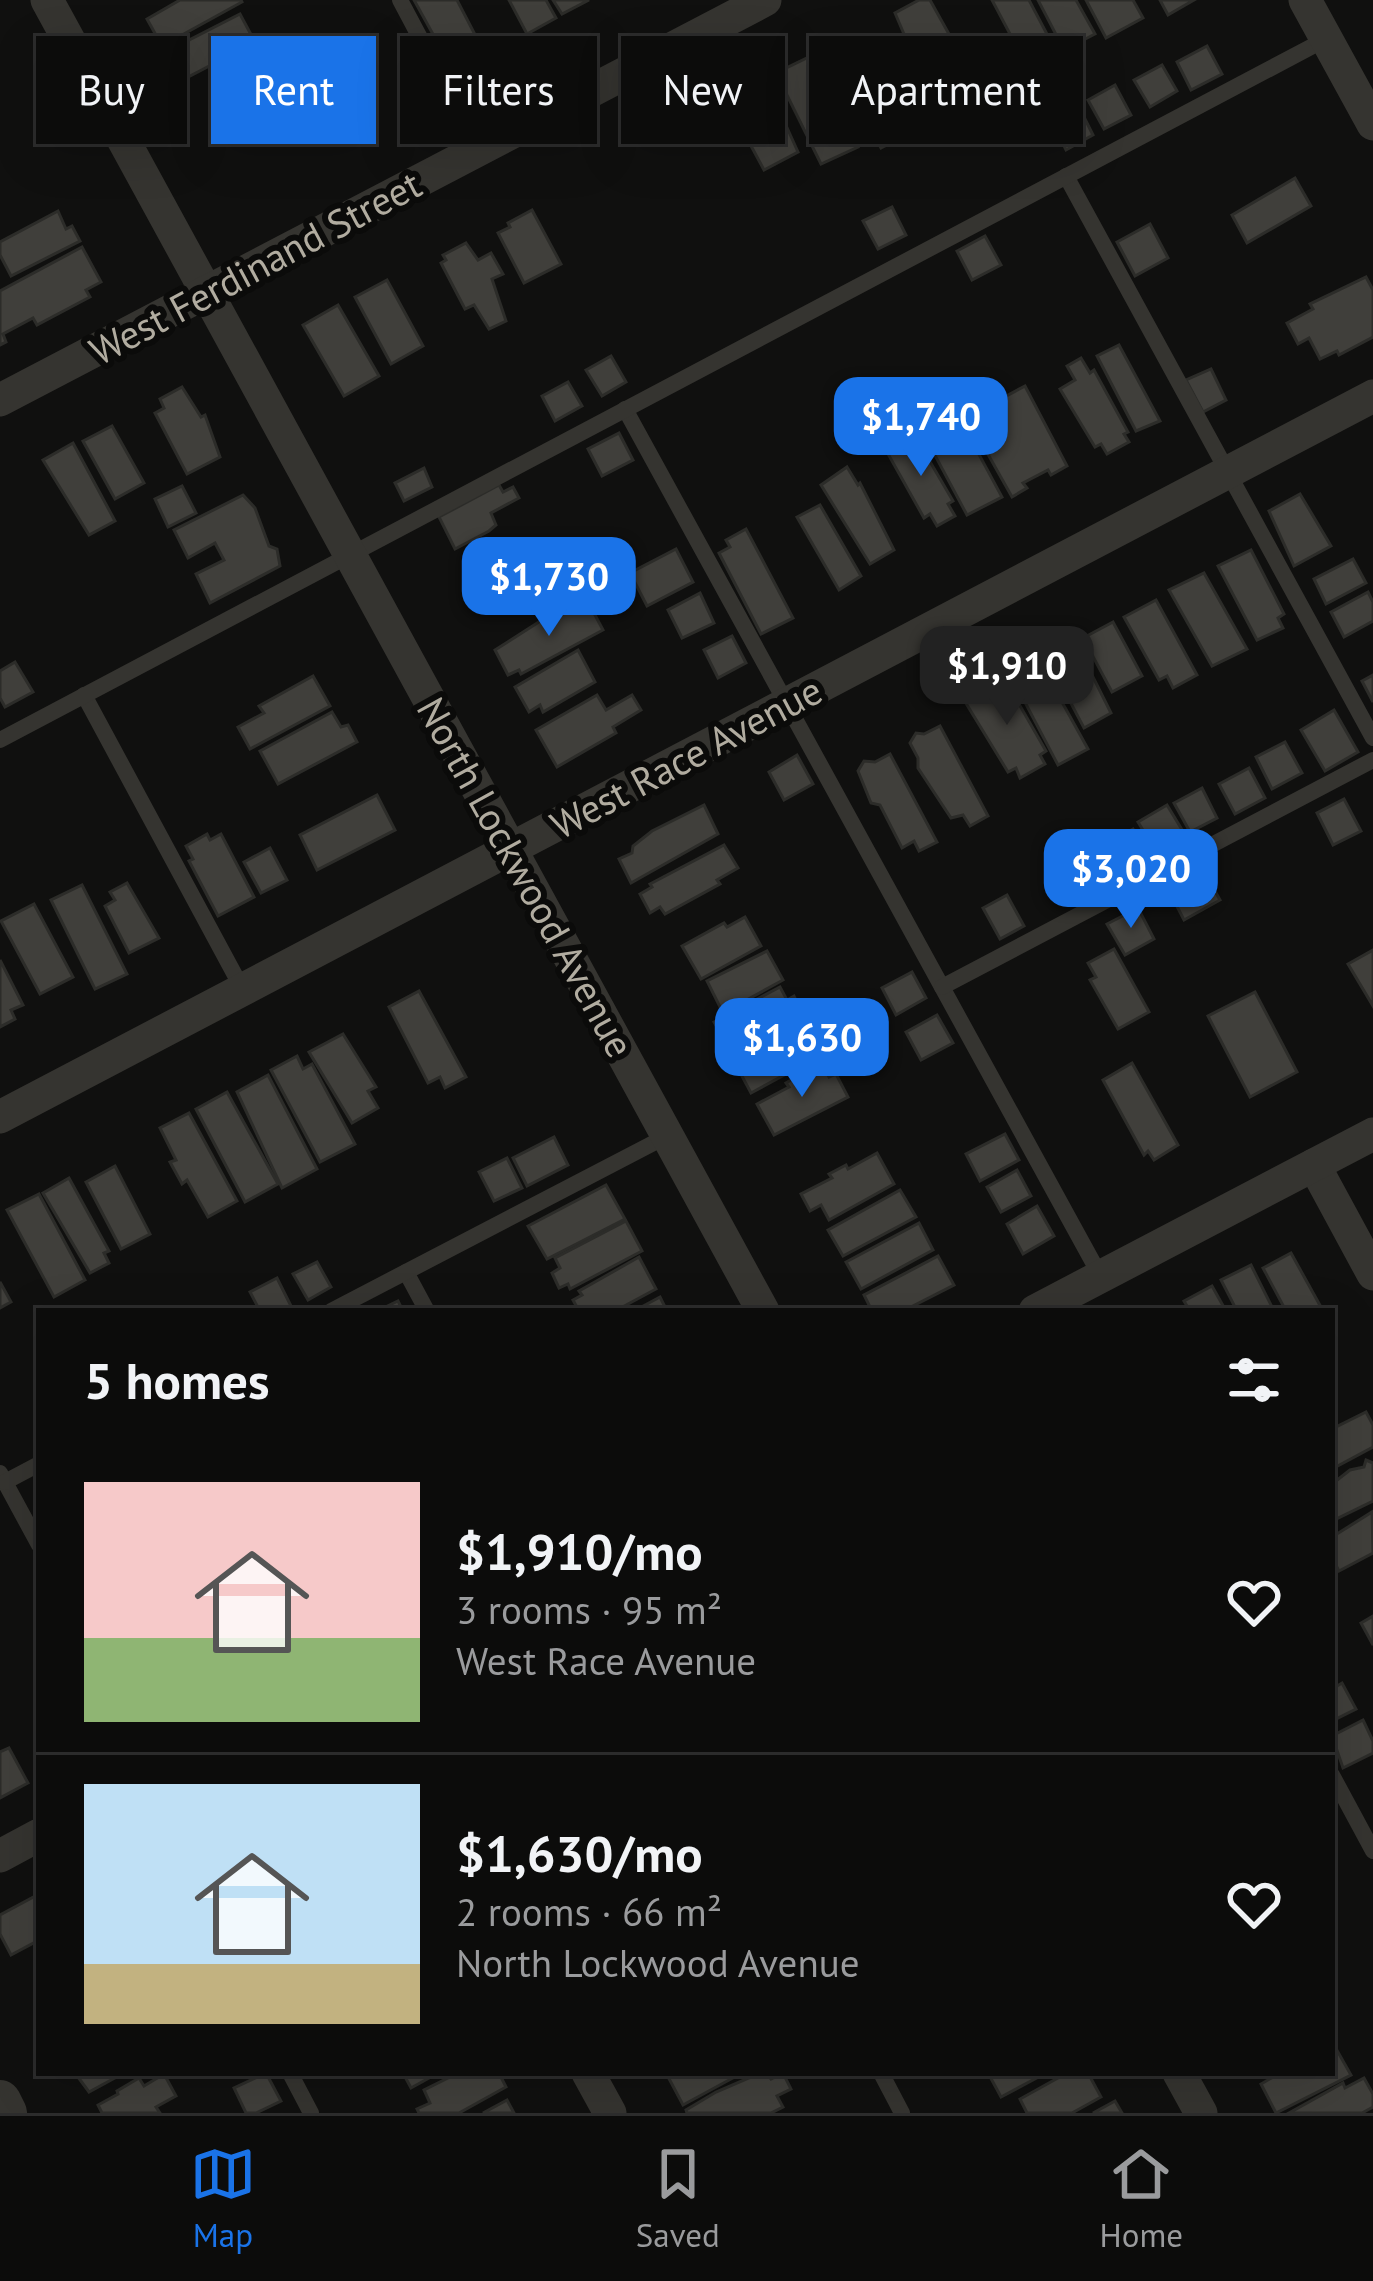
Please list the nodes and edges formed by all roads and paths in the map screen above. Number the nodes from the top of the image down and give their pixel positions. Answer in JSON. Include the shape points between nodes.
{"nodes":[{"id":1,"x":47,"y":0,"type":"edge"},
{"id":2,"x":400,"y":0,"type":"edge"},
{"id":3,"x":765,"y":0,"type":"edge"},
{"id":4,"x":1305,"y":0,"type":"edge"},
{"id":5,"x":1327,"y":39,"type":"junction"},
{"id":6,"x":1373,"y":124,"type":"edge"},
{"id":7,"x":479,"y":149,"type":"junction"},
{"id":8,"x":1066,"y":176,"type":"junction"},
{"id":9,"x":206,"y":292,"type":"junction"},
{"id":10,"x":1373,"y":396,"type":"edge"},
{"id":11,"x":0,"y":400,"type":"edge"},
{"id":12,"x":626,"y":410,"type":"junction"},
{"id":13,"x":1228,"y":472,"type":"junction"},
{"id":14,"x":350,"y":555,"type":"junction"},
{"id":15,"x":84,"y":695,"type":"junction"},
{"id":16,"x":787,"y":704,"type":"junction"},
{"id":17,"x":1373,"y":738,"type":"edge"},
{"id":18,"x":0,"y":740,"type":"edge"},
{"id":19,"x":1373,"y":760,"type":"edge"},
{"id":20,"x":511,"y":849,"type":"junction"},
{"id":21,"x":942,"y":987,"type":"junction"},
{"id":22,"x":243,"y":990,"type":"junction"},
{"id":23,"x":0,"y":1117,"type":"edge"},
{"id":24,"x":1373,"y":1134,"type":"edge"},
{"id":25,"x":667,"y":1136,"type":"junction"},
{"id":26,"x":1314,"y":1165,"type":"junction"},
{"id":27,"x":406,"y":1272,"type":"junction"},
{"id":28,"x":1373,"y":1274,"type":"edge"},
{"id":29,"x":1085,"y":1293,"type":"edge"},
{"id":30,"x":337,"y":1308,"type":"edge"},
{"id":31,"x":426,"y":1308,"type":"edge"},
{"id":32,"x":761,"y":1308,"type":"edge"},
{"id":33,"x":1043,"y":1308,"type":"edge"},
{"id":34,"x":36,"y":1465,"type":"edge"},
{"id":35,"x":2,"y":1477,"type":"edge"},
{"id":36,"x":36,"y":1539,"type":"edge"},
{"id":37,"x":1335,"y":1781,"type":"edge"},
{"id":38,"x":36,"y":1837,"type":"edge"},
{"id":39,"x":1373,"y":1852,"type":"edge"},
{"id":40,"x":0,"y":1856,"type":"edge"},
{"id":41,"x":292,"y":2076,"type":"edge"},
{"id":42,"x":590,"y":2076,"type":"edge"},
{"id":43,"x":882,"y":2076,"type":"edge"},
{"id":44,"x":1181,"y":2076,"type":"edge"},
{"id":45,"x":0,"y":2102,"type":"edge"},
{"id":46,"x":6,"y":2113,"type":"edge"},
{"id":47,"x":311,"y":2113,"type":"edge"},
{"id":48,"x":610,"y":2113,"type":"edge"},
{"id":49,"x":902,"y":2113,"type":"edge"},
{"id":50,"x":1201,"y":2113,"type":"edge"}],
"edges":[{"from":1,"to":9,"type":"street","name":"North Lockwood Avenue"},
{"from":2,"to":7,"type":"lane"},
{"from":3,"to":7,"type":"street","name":"West Ferdinand Street"},
{"from":4,"to":5,"type":"street"},
{"from":5,"to":6,"type":"street"},
{"from":5,"to":8,"type":"lane"},
{"from":7,"to":9,"type":"street","name":"West Ferdinand Street"},
{"from":8,"to":12,"type":"lane"},
{"from":8,"to":13,"type":"lane"},
{"from":9,"to":11,"type":"street","name":"West Ferdinand Street"},
{"from":9,"to":14,"type":"street","name":"North Lockwood Avenue"},
{"from":10,"to":13,"type":"street","name":"West Race Avenue"},
{"from":12,"to":14,"type":"lane"},
{"from":12,"to":16,"type":"lane"},
{"from":13,"to":16,"type":"street","name":"West Race Avenue"},
{"from":13,"to":17,"type":"lane"},
{"from":14,"to":15,"type":"lane"},
{"from":14,"to":20,"type":"street","name":"North Lockwood Avenue"},
{"from":15,"to":18,"type":"lane"},
{"from":15,"to":22,"type":"lane"},
{"from":16,"to":20,"type":"street","name":"West Race Avenue"},
{"from":16,"to":21,"type":"lane"},
{"from":19,"to":21,"type":"lane"},
{"from":20,"to":22,"type":"street","name":"West Race Avenue"},
{"from":20,"to":25,"type":"street","name":"North Lockwood Avenue"},
{"from":21,"to":29,"type":"lane"},
{"from":22,"to":23,"type":"street","name":"West Race Avenue"},
{"from":24,"to":26,"type":"street"},
{"from":25,"to":27,"type":"lane"},
{"from":25,"to":32,"type":"street","name":"North Lockwood Avenue"},
{"from":26,"to":28,"type":"street"},
{"from":26,"to":29,"type":"street"},
{"from":27,"to":30,"type":"lane"},
{"from":27,"to":31,"type":"lane"},
{"from":29,"to":33,"type":"street"},
{"from":34,"to":35,"type":"lane"},
{"from":35,"to":36,"type":"lane"},
{"from":37,"to":39,"type":"lane"},
{"from":38,"to":40,"type":"street"},
{"from":41,"to":47,"type":"lane"},
{"from":42,"to":48,"type":"street"},
{"from":43,"to":49,"type":"lane"},
{"from":44,"to":50,"type":"street"},
{"from":45,"to":46,"type":"street"}]}
